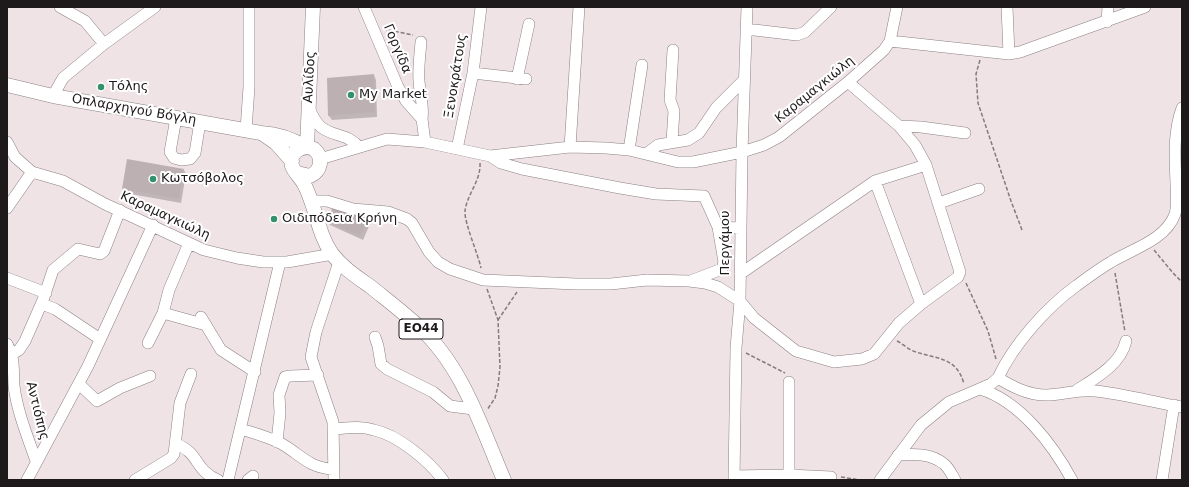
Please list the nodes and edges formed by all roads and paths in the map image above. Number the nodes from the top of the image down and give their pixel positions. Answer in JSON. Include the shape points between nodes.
{"nodes":[{"id":1,"x":60,"y":7,"type":"edge"},
{"id":2,"x":155,"y":7,"type":"edge"},
{"id":3,"x":249,"y":7,"type":"edge"},
{"id":4,"x":314,"y":7,"type":"edge"},
{"id":5,"x":364,"y":7,"type":"edge"},
{"id":6,"x":481,"y":7,"type":"edge"},
{"id":7,"x":579,"y":7,"type":"edge"},
{"id":8,"x":747,"y":7,"type":"edge"},
{"id":9,"x":831,"y":7,"type":"edge"},
{"id":10,"x":897,"y":7,"type":"edge"},
{"id":11,"x":1007,"y":7,"type":"edge"},
{"id":12,"x":1108,"y":7,"type":"edge"},
{"id":13,"x":1145,"y":7,"type":"edge"},
{"id":14,"x":1107,"y":22,"type":"junction"},
{"id":15,"x":528,"y":24,"type":"dead end"},
{"id":16,"x":372,"y":26,"type":"junction"},
{"id":17,"x":746,"y":29,"type":"junction"},
{"id":18,"x":890,"y":41,"type":"junction"},
{"id":19,"x":421,"y":42,"type":"joint"},
{"id":20,"x":104,"y":44,"type":"junction"},
{"id":21,"x":673,"y":50,"type":"dead end"},
{"id":22,"x":983,"y":52,"type":"junction"},
{"id":23,"x":1009,"y":54,"type":"junction"},
{"id":24,"x":642,"y":65,"type":"dead end"},
{"id":25,"x":473,"y":73,"type":"junction"},
{"id":26,"x":744,"y":80,"type":"junction"},
{"id":27,"x":848,"y":82,"type":"junction"},
{"id":28,"x":7,"y":86,"type":"edge"},
{"id":29,"x":53,"y":96,"type":"junction"},
{"id":30,"x":309,"y":108,"type":"junction"},
{"id":31,"x":1182,"y":108,"type":"edge"},
{"id":32,"x":176,"y":118,"type":"junction"},
{"id":33,"x":422,"y":120,"type":"junction"},
{"id":34,"x":200,"y":122,"type":"junction"},
{"id":35,"x":899,"y":126,"type":"junction"},
{"id":36,"x":246,"y":130,"type":"junction"},
{"id":37,"x":261,"y":133,"type":"junction"},
{"id":38,"x":965,"y":133,"type":"dead end"},
{"id":39,"x":672,"y":141,"type":"junction"},
{"id":40,"x":425,"y":142,"type":"junction"},
{"id":41,"x":8,"y":145,"type":"edge"},
{"id":42,"x":306,"y":147,"type":"junction"},
{"id":43,"x":359,"y":147,"type":"junction"},
{"id":44,"x":570,"y":147,"type":"junction"},
{"id":45,"x":457,"y":148,"type":"junction"},
{"id":46,"x":629,"y":150,"type":"junction"},
{"id":47,"x":742,"y":152,"type":"junction"},
{"id":48,"x":646,"y":154,"type":"junction"},
{"id":49,"x":490,"y":156,"type":"junction"},
{"id":50,"x":319,"y":165,"type":"junction"},
{"id":51,"x":926,"y":165,"type":"junction"},
{"id":52,"x":294,"y":167,"type":"junction"},
{"id":53,"x":32,"y":172,"type":"junction"},
{"id":54,"x":874,"y":181,"type":"junction"},
{"id":55,"x":979,"y":190,"type":"dead end"},
{"id":56,"x":310,"y":202,"type":"junction"},
{"id":57,"x":939,"y":203,"type":"junction"},
{"id":58,"x":7,"y":208,"type":"edge"},
{"id":59,"x":120,"y":210,"type":"junction"},
{"id":60,"x":153,"y":225,"type":"junction"},
{"id":61,"x":718,"y":227,"type":"junction"},
{"id":62,"x":740,"y":228,"type":"junction"},
{"id":63,"x":1022,"y":230,"type":"dead end"},
{"id":64,"x":1150,"y":241,"type":"junction"},
{"id":65,"x":189,"y":243,"type":"junction"},
{"id":66,"x":336,"y":258,"type":"junction"},
{"id":67,"x":1112,"y":261,"type":"junction"},
{"id":68,"x":280,"y":262,"type":"junction"},
{"id":69,"x":960,"y":268,"type":"junction"},
{"id":70,"x":740,"y":274,"type":"junction"},
{"id":71,"x":7,"y":278,"type":"edge"},
{"id":72,"x":689,"y":281,"type":"junction"},
{"id":73,"x":527,"y":282,"type":"junction"},
{"id":74,"x":1182,"y":282,"type":"edge"},
{"id":75,"x":46,"y":293,"type":"junction"},
{"id":76,"x":740,"y":301,"type":"junction"},
{"id":77,"x":42,"y":304,"type":"junction"},
{"id":78,"x":921,"y":304,"type":"junction"},
{"id":79,"x":163,"y":313,"type":"junction"},
{"id":80,"x":498,"y":320,"type":"dead end"},
{"id":81,"x":374,"y":337,"type":"dead end"},
{"id":82,"x":888,"y":338,"type":"junction"},
{"id":83,"x":100,"y":339,"type":"junction"},
{"id":84,"x":1126,"y":341,"type":"joint"},
{"id":85,"x":148,"y":343,"type":"dead end"},
{"id":86,"x":7,"y":344,"type":"edge"},
{"id":87,"x":736,"y":348,"type":"junction"},
{"id":88,"x":12,"y":354,"type":"junction"},
{"id":89,"x":255,"y":372,"type":"junction"},
{"id":90,"x":191,"y":374,"type":"dead end"},
{"id":91,"x":318,"y":374,"type":"junction"},
{"id":92,"x":999,"y":375,"type":"junction"},
{"id":93,"x":150,"y":376,"type":"dead end"},
{"id":94,"x":789,"y":382,"type":"joint"},
{"id":95,"x":79,"y":384,"type":"junction"},
{"id":96,"x":980,"y":389,"type":"junction"},
{"id":97,"x":1077,"y":390,"type":"junction"},
{"id":98,"x":966,"y":394,"type":"junction"},
{"id":99,"x":1178,"y":406,"type":"edge"},
{"id":100,"x":473,"y":409,"type":"junction"},
{"id":101,"x":240,"y":429,"type":"junction"},
{"id":102,"x":334,"y":429,"type":"junction"},
{"id":103,"x":277,"y":442,"type":"junction"},
{"id":104,"x":176,"y":444,"type":"junction"},
{"id":105,"x":898,"y":455,"type":"junction"},
{"id":106,"x":35,"y":465,"type":"junction"},
{"id":107,"x":334,"y":474,"type":"edge"},
{"id":108,"x":789,"y":475,"type":"junction"},
{"id":109,"x":831,"y":477,"type":"joint"},
{"id":110,"x":734,"y":478,"type":"edge"},
{"id":111,"x":28,"y":480,"type":"edge"},
{"id":112,"x":37,"y":480,"type":"edge"},
{"id":113,"x":135,"y":480,"type":"edge"},
{"id":114,"x":229,"y":480,"type":"edge"},
{"id":115,"x":443,"y":480,"type":"edge"},
{"id":116,"x":504,"y":480,"type":"edge"},
{"id":117,"x":861,"y":480,"type":"edge"},
{"id":118,"x":880,"y":480,"type":"edge"},
{"id":119,"x":955,"y":480,"type":"edge"},
{"id":120,"x":1072,"y":480,"type":"edge"},
{"id":121,"x":1162,"y":480,"type":"edge"}],
"edges":[{"from":1,"to":20,"type":"street","via":[[85,20]]},
{"from":2,"to":20,"type":"street"},
{"from":3,"to":36,"type":"street"},
{"from":4,"to":30,"type":"main road","name":"Αυλίδος"},
{"from":5,"to":16,"type":"street","name":"Γοργίδα"},
{"from":6,"to":25,"type":"street","name":"Ξενοκράτους"},
{"from":7,"to":44,"type":"street"},
{"from":8,"to":17,"type":"street","name":"Περγάμου"},
{"from":9,"to":17,"type":"street","via":[[805,32],[798,35]]},
{"from":10,"to":18,"type":"street"},
{"from":11,"to":23,"type":"street"},
{"from":12,"to":14,"type":"street"},
{"from":13,"to":14,"type":"street"},
{"from":14,"to":23,"type":"street"},
{"from":15,"to":25,"type":"street","via":[[521,79]]},
{"from":16,"to":19,"type":"path","via":[[413,35],[420,38]]},
{"from":16,"to":33,"type":"street","name":"Γοργίδα","via":[[398,87]]},
{"from":17,"to":26,"type":"street","name":"Περγάμου"},
{"from":18,"to":22,"type":"street"},
{"from":18,"to":27,"type":"street","name":"Καραμαγκιώλη","via":[[884,50]]},
{"from":19,"to":33,"type":"street","via":[[419,76],[424,107]]},
{"from":20,"to":29,"type":"street","via":[[63,78]]},
{"from":21,"to":39,"type":"street","via":[[670,100],[674,111]]},
{"from":22,"to":23,"type":"street"},
{"from":22,"to":63,"type":"path","via":[[976,74],[978,103]]},
{"from":24,"to":46,"type":"street"},
{"from":25,"to":45,"type":"street","name":"Ξενοκράτους"},
{"from":26,"to":39,"type":"street","via":[[716,108],[699,134],[688,140]]},
{"from":26,"to":47,"type":"street","name":"Περγάμου"},
{"from":27,"to":35,"type":"street"},
{"from":27,"to":47,"type":"street","name":"Καραμαγκιώλη","via":[[779,137]]},
{"from":28,"to":29,"type":"main road","name":"Οπλαρχηγού Βόγλη"},
{"from":29,"to":32,"type":"main road","name":"Οπλαρχηγού Βόγλη"},
{"from":30,"to":42,"type":"main road","name":"Αυλίδος"},
{"from":30,"to":43,"type":"street","via":[[321,127],[348,137]]},
{"from":31,"to":64,"type":"street","via":[[1177,122],[1174,148],[1177,197],[1175,214]]},
{"from":32,"to":34,"type":"main road","name":"Οπλαρχηγού Βόγλη"},
{"from":32,"to":34,"type":"street","via":[[170,152],[174,158],[182,160],[190,159],[195,153]]},
{"from":33,"to":40,"type":"street"},
{"from":34,"to":36,"type":"main road","name":"Οπλαρχηγού Βόγλη"},
{"from":35,"to":38,"type":"street"},
{"from":35,"to":51,"type":"street","via":[[915,145]]},
{"from":36,"to":37,"type":"main road","name":"Οπλαρχηγού Βόγλη"},
{"from":37,"to":42,"type":"main road","name":"Οπλαρχηγού Βόγλη","via":[[280,135]]},
{"from":37,"to":52,"type":"main road","name":"Οπλαρχηγού Βόγλη","via":[[276,143]]},
{"from":39,"to":48,"type":"street","via":[[658,145]]},
{"from":40,"to":43,"type":"street","via":[[387,139]]},
{"from":40,"to":45,"type":"street"},
{"from":41,"to":53,"type":"street","name":"Καραμαγκιώλη","via":[[15,157]]},
{"from":42,"to":50,"type":"main road","via":[[317,152]]},
{"from":42,"to":52,"type":"main road","via":[[294,153]]},
{"from":43,"to":50,"type":"street"},
{"from":44,"to":46,"type":"street","name":"Καραμαγκιώλη"},
{"from":44,"to":49,"type":"street","name":"Καραμαγκιώλη"},
{"from":45,"to":49,"type":"street"},
{"from":46,"to":48,"type":"street","name":"Καραμαγκιώλη"},
{"from":47,"to":48,"type":"street","name":"Καραμαγκιώλη","via":[[693,162],[670,161]]},
{"from":47,"to":62,"type":"street","name":"Περγάμου"},
{"from":49,"to":61,"type":"street","via":[[522,169],[620,188],[656,194],[704,196]]},
{"from":50,"to":52,"type":"main road","via":[[310,176]]},
{"from":50,"to":56,"type":"main road"},
{"from":51,"to":54,"type":"street"},
{"from":51,"to":57,"type":"street"},
{"from":52,"to":56,"type":"main road","number":"ΕΟ44","via":[[305,186]]},
{"from":53,"to":58,"type":"street"},
{"from":53,"to":59,"type":"street","name":"Καραμαγκιώλη","via":[[63,181]]},
{"from":54,"to":70,"type":"street"},
{"from":54,"to":78,"type":"street"},
{"from":55,"to":57,"type":"street"},
{"from":56,"to":66,"type":"main road","number":"ΕΟ44","via":[[319,229]]},
{"from":56,"to":73,"type":"street","via":[[327,201],[394,214],[412,223],[438,262],[450,269],[483,280]]},
{"from":57,"to":69,"type":"street"},
{"from":59,"to":60,"type":"street","name":"Καραμαγκιώλη"},
{"from":59,"to":75,"type":"street","via":[[104,251],[100,254],[78,249],[54,270]]},
{"from":60,"to":65,"type":"street","name":"Καραμαγκιώλη"},
{"from":60,"to":83,"type":"street"},
{"from":61,"to":62,"type":"street"},
{"from":61,"to":72,"type":"street","via":[[724,262],[722,269]]},
{"from":62,"to":70,"type":"street","name":"Περγάμου"},
{"from":64,"to":67,"type":"street"},
{"from":64,"to":74,"type":"path","via":[[1165,265]]},
{"from":65,"to":68,"type":"street","name":"Καραμαγκιώλη","via":[[220,255]]},
{"from":65,"to":79,"type":"street","via":[[169,290]]},
{"from":66,"to":68,"type":"street","name":"Καραμαγκιώλη"},
{"from":66,"to":91,"type":"street","via":[[312,348],[311,357]]},
{"from":66,"to":100,"type":"main road","number":"ΕΟ44","via":[[436,344],[447,357]]},
{"from":67,"to":84,"type":"path"},
{"from":67,"to":92,"type":"street","via":[[1053,305],[1033,326]]},
{"from":68,"to":89,"type":"street"},
{"from":69,"to":78,"type":"street","via":[[958,277]]},
{"from":69,"to":92,"type":"path","via":[[988,331]]},
{"from":70,"to":76,"type":"street","name":"Περγάμου"},
{"from":71,"to":75,"type":"street"},
{"from":72,"to":73,"type":"street","via":[[647,280],[611,284]]},
{"from":72,"to":76,"type":"street","via":[[718,287]]},
{"from":73,"to":80,"type":"path"},
{"from":75,"to":77,"type":"street"},
{"from":76,"to":82,"type":"street","via":[[754,318],[796,351],[815,358],[834,362],[862,359],[874,354]]},
{"from":76,"to":87,"type":"street","name":"Περγάμου"},
{"from":77,"to":83,"type":"street","via":[[55,309]]},
{"from":77,"to":88,"type":"street","via":[[25,341],[19,350]]},
{"from":78,"to":82,"type":"street"},
{"from":79,"to":85,"type":"street"},
{"from":79,"to":89,"type":"street","via":[[204,321],[221,350]]},
{"from":81,"to":100,"type":"street","via":[[381,364],[399,376],[433,392],[450,406]]},
{"from":82,"to":98,"type":"path","via":[[914,352],[946,360],[956,367],[962,375]]},
{"from":83,"to":95,"type":"street"},
{"from":84,"to":97,"type":"street","via":[[1124,349],[1112,365]]},
{"from":86,"to":88,"type":"street","name":"Αντιόπης"},
{"from":87,"to":94,"type":"path","via":[[780,370],[786,374]]},
{"from":87,"to":110,"type":"street","name":"Περγάμου"},
{"from":88,"to":106,"type":"street","name":"Αντιόπης","via":[[14,386]]},
{"from":89,"to":101,"type":"street"},
{"from":90,"to":104,"type":"street","via":[[180,404]]},
{"from":91,"to":102,"type":"street"},
{"from":91,"to":103,"type":"street","via":[[285,378],[279,395]]},
{"from":92,"to":96,"type":"street"},
{"from":92,"to":97,"type":"street","via":[[1020,390],[1033,394],[1046,395]]},
{"from":93,"to":95,"type":"street","via":[[97,401]]},
{"from":94,"to":108,"type":"street"},
{"from":95,"to":106,"type":"street"},
{"from":96,"to":98,"type":"street"},
{"from":96,"to":120,"type":"street","via":[[1007,402],[1032,424],[1056,451]]},
{"from":97,"to":99,"type":"street"},
{"from":98,"to":105,"type":"street","via":[[950,402],[921,425]]},
{"from":99,"to":121,"type":"street"},
{"from":100,"to":116,"type":"main road","number":"ΕΟ44"},
{"from":101,"to":103,"type":"street"},
{"from":101,"to":114,"type":"street"},
{"from":102,"to":107,"type":"street"},
{"from":102,"to":115,"type":"street","via":[[367,428],[392,437],[422,458]]},
{"from":103,"to":107,"type":"street","via":[[312,465]]},
{"from":104,"to":113,"type":"street","via":[[171,458]]},
{"from":104,"to":114,"type":"street","via":[[192,453],[203,471]]},
{"from":105,"to":118,"type":"street"},
{"from":105,"to":119,"type":"street","via":[[922,454],[934,458],[945,464]]},
{"from":106,"to":111,"type":"street"},
{"from":106,"to":112,"type":"street","name":"Αντιόπης"},
{"from":108,"to":109,"type":"street"},
{"from":108,"to":110,"type":"street"},
{"from":109,"to":117,"type":"path"}]}
